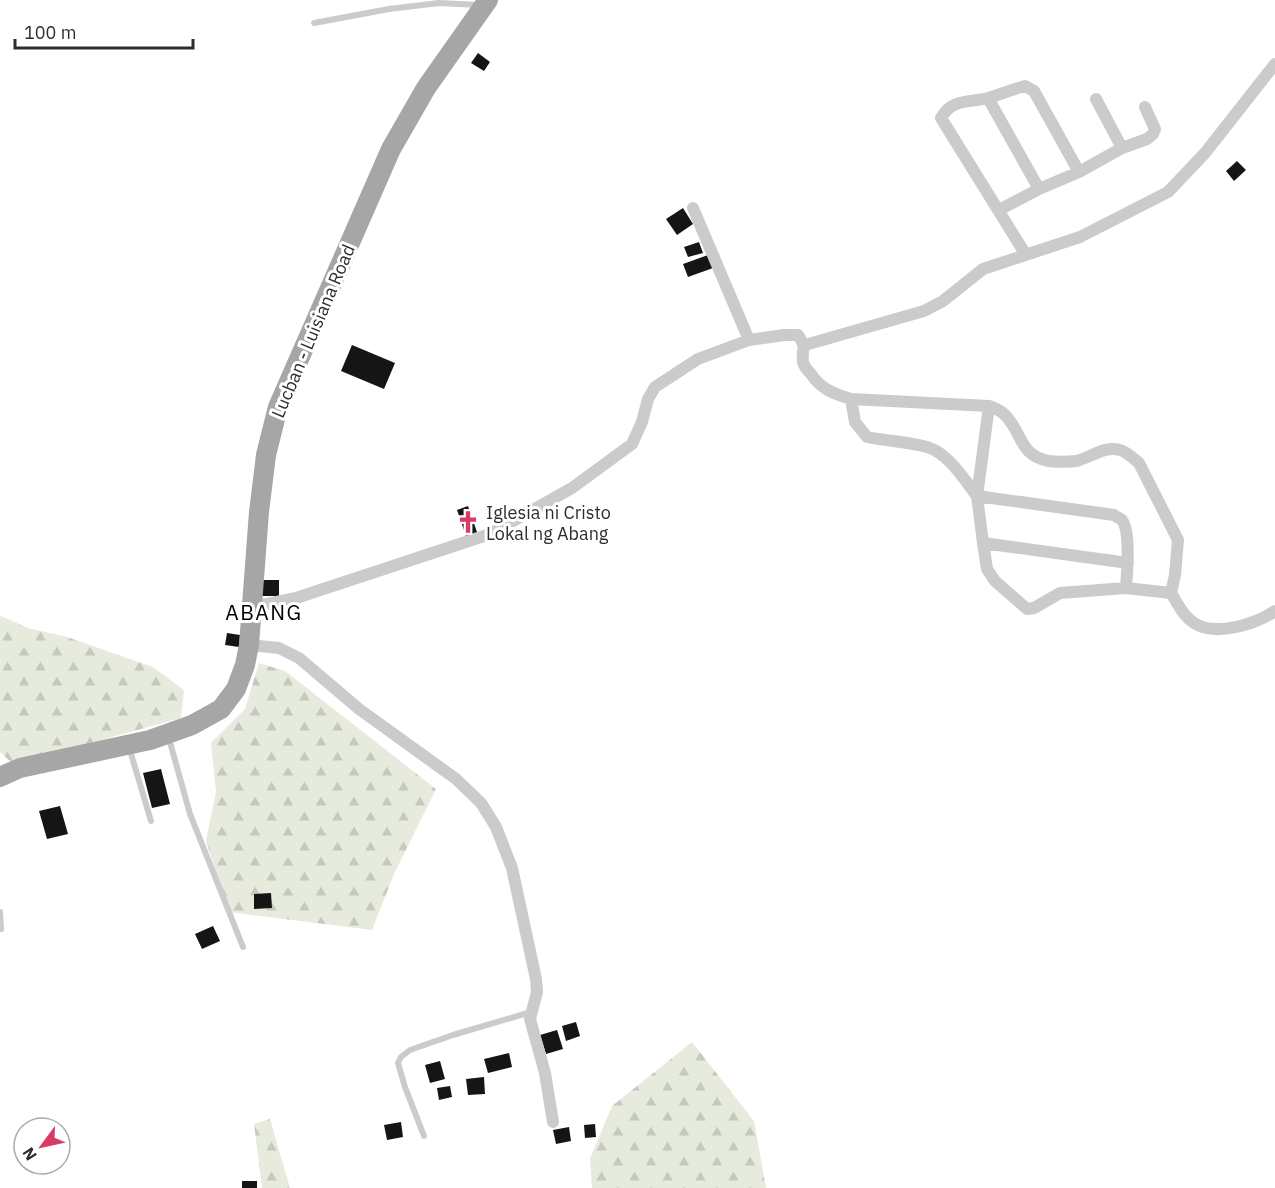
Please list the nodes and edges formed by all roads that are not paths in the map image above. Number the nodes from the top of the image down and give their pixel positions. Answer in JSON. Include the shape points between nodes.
{"nodes":[{"id":1,"x":486,"y":2,"type":"edge"},
{"id":2,"x":314,"y":23,"type":"dead end"},
{"id":3,"x":1275,"y":64,"type":"edge"},
{"id":4,"x":988,"y":98,"type":"junction"},
{"id":5,"x":1096,"y":99,"type":"dead end"},
{"id":6,"x":1145,"y":107,"type":"dead end"},
{"id":7,"x":1122,"y":148,"type":"junction"},
{"id":8,"x":1079,"y":172,"type":"junction"},
{"id":9,"x":1039,"y":189,"type":"junction"},
{"id":10,"x":693,"y":208,"type":"dead end"},
{"id":11,"x":999,"y":210,"type":"junction"},
{"id":12,"x":1026,"y":255,"type":"junction"},
{"id":13,"x":749,"y":340,"type":"junction"},
{"id":14,"x":805,"y":345,"type":"junction"},
{"id":15,"x":850,"y":399,"type":"junction"},
{"id":16,"x":989,"y":406,"type":"junction"},
{"id":17,"x":977,"y":496,"type":"junction"},
{"id":18,"x":983,"y":543,"type":"junction"},
{"id":19,"x":1128,"y":563,"type":"junction"},
{"id":20,"x":1126,"y":588,"type":"junction"},
{"id":21,"x":1171,"y":593,"type":"junction"},
{"id":22,"x":252,"y":607,"type":"junction"},
{"id":23,"x":1275,"y":611,"type":"edge"},
{"id":24,"x":249,"y":645,"type":"junction"},
{"id":25,"x":168,"y":733,"type":"junction"},
{"id":26,"x":128,"y":744,"type":"junction"},
{"id":27,"x":0,"y":777,"type":"edge"},
{"id":28,"x":151,"y":821,"type":"dead end"},
{"id":29,"x":0,"y":912,"type":"edge"},
{"id":30,"x":1,"y":929,"type":"edge"},
{"id":31,"x":243,"y":947,"type":"dead end"},
{"id":32,"x":531,"y":1011,"type":"junction"},
{"id":33,"x":553,"y":1122,"type":"dead end"},
{"id":34,"x":423,"y":1136,"type":"dead end"}],
"edges":[{"from":1,"to":2,"type":"lane","via":[[389,9]]},
{"from":1,"to":22,"type":"main road","name":"Lucban - Luisiana Road","via":[[426,88],[391,149],[278,407],[258,512]]},
{"from":3,"to":12,"type":"street","via":[[1205,153],[1168,192],[1080,237]]},
{"from":4,"to":8,"type":"street","via":[[1024,86],[1034,91]]},
{"from":4,"to":9,"type":"street"},
{"from":4,"to":11,"type":"street","via":[[957,103],[945,110],[941,118]]},
{"from":5,"to":7,"type":"street"},
{"from":6,"to":7,"type":"street","via":[[1155,129],[1153,134]]},
{"from":7,"to":8,"type":"street"},
{"from":8,"to":9,"type":"street"},
{"from":9,"to":11,"type":"street"},
{"from":10,"to":13,"type":"street"},
{"from":11,"to":12,"type":"street"},
{"from":12,"to":14,"type":"street","via":[[983,269],[924,311]]},
{"from":13,"to":14,"type":"street","via":[[798,335]]},
{"from":13,"to":22,"type":"street","via":[[699,359],[655,387],[632,444],[572,488],[490,534],[296,598]]},
{"from":14,"to":15,"type":"street","via":[[803,363],[816,381],[835,395]]},
{"from":15,"to":16,"type":"street"},
{"from":15,"to":17,"type":"street","via":[[855,422],[867,437],[938,452],[955,466]]},
{"from":16,"to":17,"type":"street"},
{"from":16,"to":21,"type":"street","via":[[1003,412],[1029,453],[1038,457],[1076,461],[1111,449],[1128,454],[1139,463],[1178,540]]},
{"from":17,"to":18,"type":"street"},
{"from":17,"to":19,"type":"street","via":[[1114,515],[1126,531]]},
{"from":18,"to":19,"type":"street"},
{"from":18,"to":20,"type":"street","via":[[987,569],[995,581],[1027,609],[1060,593]]},
{"from":19,"to":20,"type":"street"},
{"from":20,"to":21,"type":"street"},
{"from":21,"to":23,"type":"street","via":[[1193,623],[1215,630],[1265,618]]},
{"from":22,"to":24,"type":"main road","name":"Lucban - Luisiana Road"},
{"from":24,"to":25,"type":"main road","name":"Lucban - Luisiana Road","via":[[236,689],[221,709]]},
{"from":24,"to":32,"type":"street","via":[[279,648],[299,658],[358,709],[456,779],[481,803],[496,826],[512,868],[537,979]]},
{"from":25,"to":26,"type":"main road","name":"Lucban - Luisiana Road"},
{"from":25,"to":31,"type":"lane","via":[[190,814]]},
{"from":26,"to":27,"type":"main road","name":"Lucban - Luisiana Road","via":[[20,768]]},
{"from":26,"to":28,"type":"lane"},
{"from":29,"to":30,"type":"lane"},
{"from":32,"to":33,"type":"street"},
{"from":32,"to":34,"type":"lane","via":[[443,1038],[401,1057],[398,1063]]}]}
